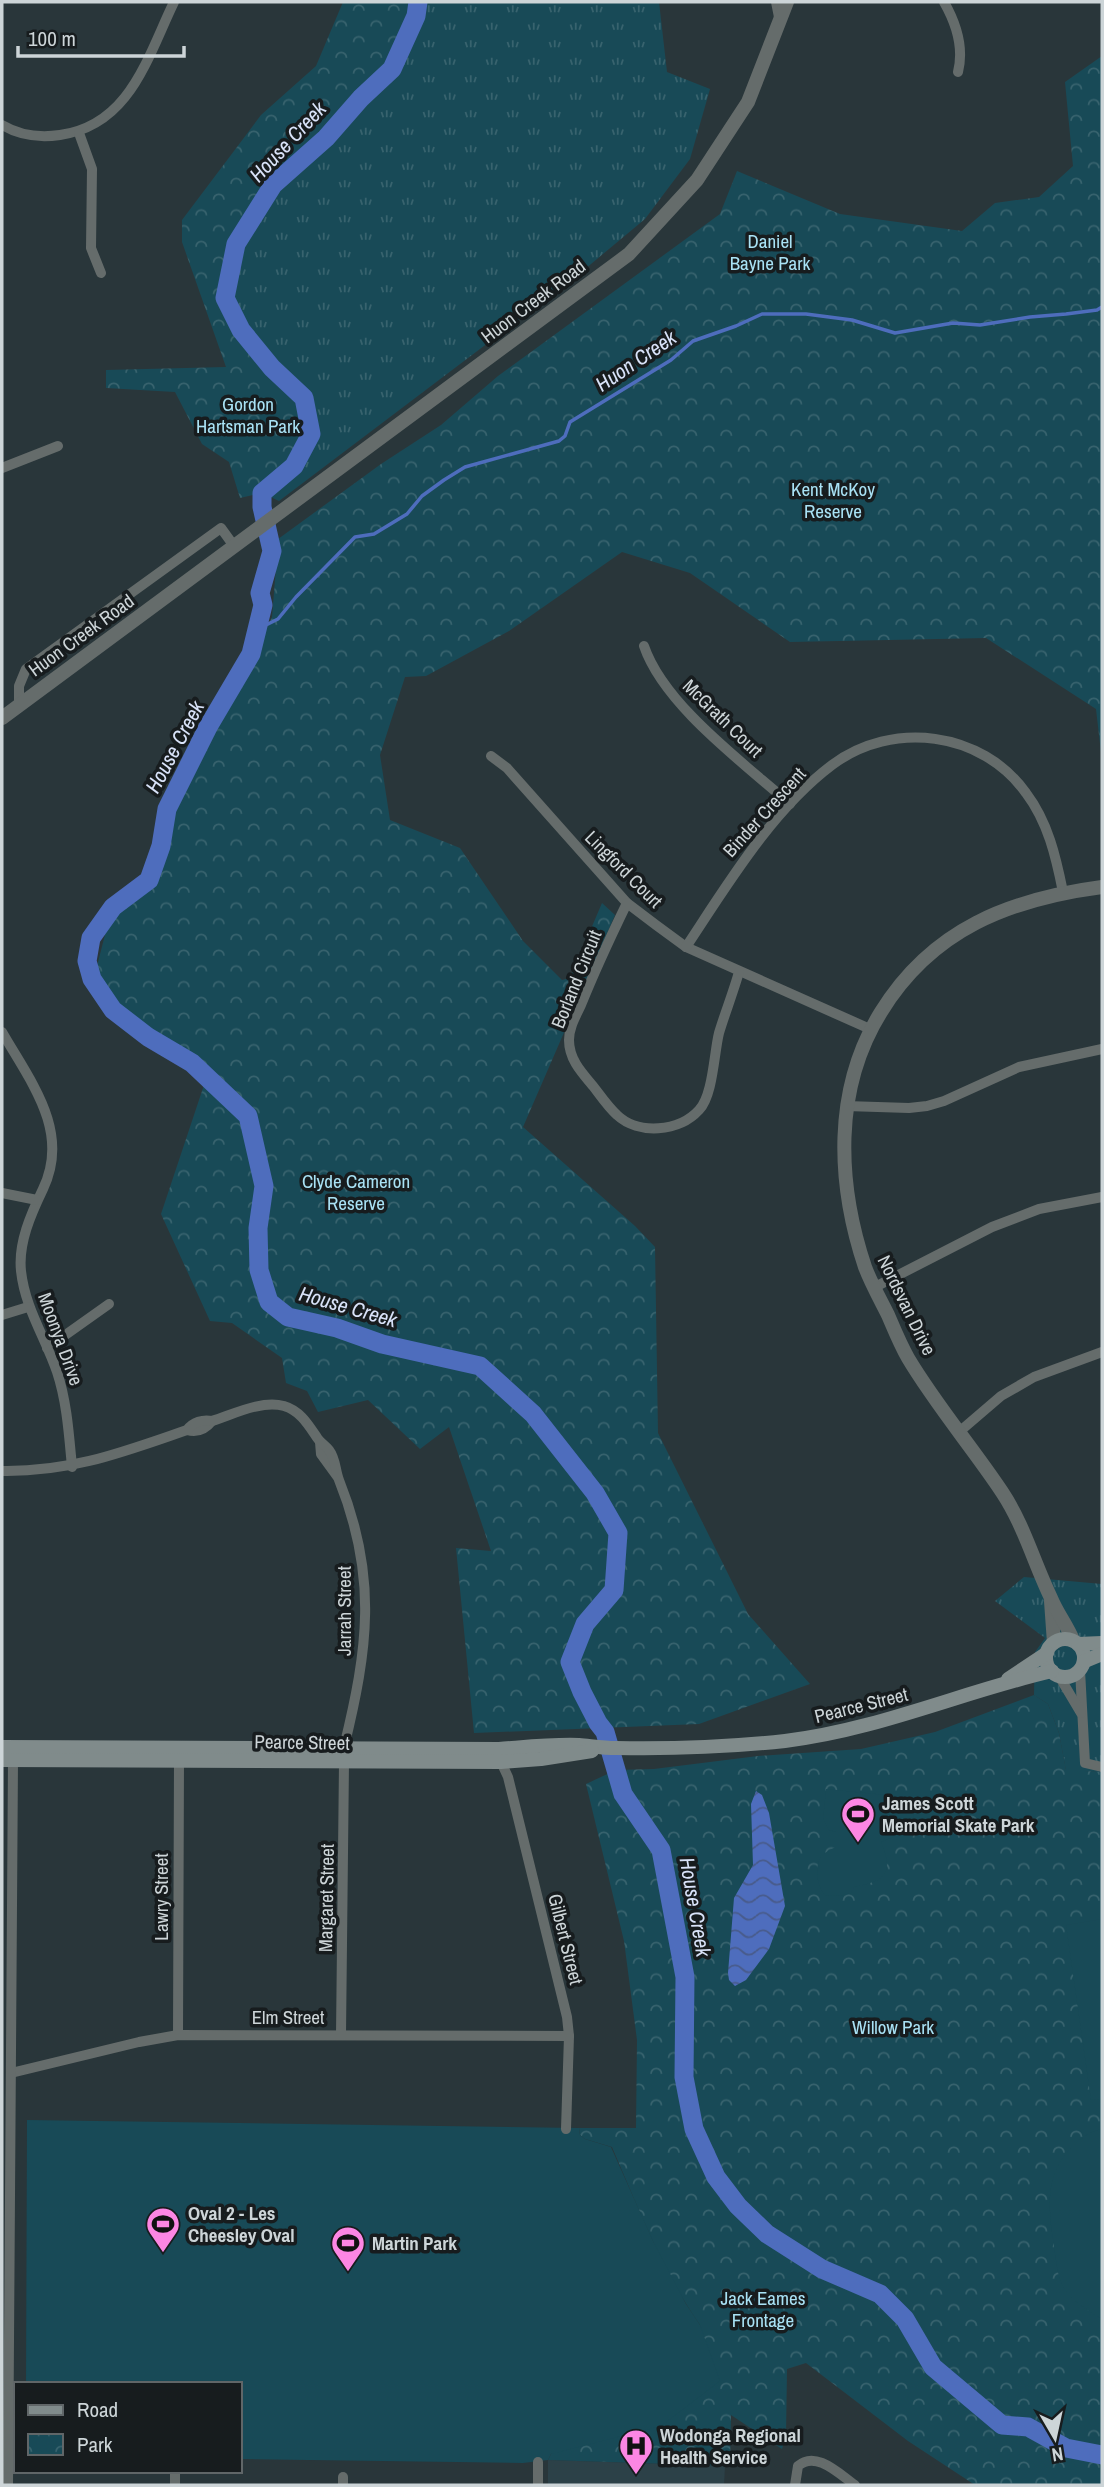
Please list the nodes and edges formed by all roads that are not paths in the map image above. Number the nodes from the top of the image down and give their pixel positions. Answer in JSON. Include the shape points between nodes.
{"nodes":[{"id":1,"x":174,"y":2,"type":"edge"},
{"id":2,"x":776,"y":2,"type":"edge"},
{"id":3,"x":787,"y":2,"type":"edge"},
{"id":4,"x":944,"y":2,"type":"edge"},
{"id":5,"x":780,"y":22,"type":"junction"},
{"id":6,"x":958,"y":72,"type":"dead end"},
{"id":7,"x":2,"y":125,"type":"edge"},
{"id":8,"x":79,"y":133,"type":"junction"},
{"id":9,"x":101,"y":273,"type":"dead end"},
{"id":10,"x":58,"y":446,"type":"dead end"},
{"id":11,"x":2,"y":468,"type":"edge"},
{"id":12,"x":234,"y":546,"type":"junction"},
{"id":13,"x":644,"y":646,"type":"dead end"},
{"id":14,"x":19,"y":705,"type":"junction"},
{"id":15,"x":2,"y":718,"type":"edge"},
{"id":16,"x":491,"y":756,"type":"dead end"},
{"id":17,"x":790,"y":804,"type":"junction"},
{"id":18,"x":1102,"y":887,"type":"edge"},
{"id":19,"x":1063,"y":892,"type":"junction"},
{"id":20,"x":627,"y":903,"type":"junction"},
{"id":21,"x":686,"y":947,"type":"junction"},
{"id":22,"x":739,"y":972,"type":"junction"},
{"id":23,"x":870,"y":1029,"type":"junction"},
{"id":24,"x":2,"y":1031,"type":"edge"},
{"id":25,"x":1102,"y":1049,"type":"edge"},
{"id":26,"x":846,"y":1106,"type":"junction"},
{"id":27,"x":2,"y":1193,"type":"edge"},
{"id":28,"x":1102,"y":1197,"type":"edge"},
{"id":29,"x":37,"y":1200,"type":"junction"},
{"id":30,"x":874,"y":1287,"type":"junction"},
{"id":31,"x":109,"y":1304,"type":"dead end"},
{"id":32,"x":28,"y":1307,"type":"junction"},
{"id":33,"x":2,"y":1315,"type":"edge"},
{"id":34,"x":47,"y":1348,"type":"junction"},
{"id":35,"x":1102,"y":1352,"type":"edge"},
{"id":36,"x":959,"y":1432,"type":"junction"},
{"id":37,"x":72,"y":1467,"type":"junction"},
{"id":38,"x":2,"y":1471,"type":"edge"},
{"id":39,"x":1051,"y":1599,"type":"junction"},
{"id":40,"x":1076,"y":1642,"type":"junction"},
{"id":41,"x":1102,"y":1643,"type":"edge"},
{"id":42,"x":1050,"y":1648,"type":"junction"},
{"id":43,"x":1102,"y":1654,"type":"edge"},
{"id":44,"x":1082,"y":1666,"type":"junction"},
{"id":45,"x":1055,"y":1674,"type":"junction"},
{"id":46,"x":1001,"y":1683,"type":"junction"},
{"id":47,"x":1083,"y":1716,"type":"junction"},
{"id":48,"x":8,"y":1754,"type":"edge"},
{"id":49,"x":344,"y":1755,"type":"junction"},
{"id":50,"x":500,"y":1756,"type":"junction"},
{"id":51,"x":179,"y":1760,"type":"junction"},
{"id":52,"x":1102,"y":1767,"type":"edge"},
{"id":53,"x":7,"y":1914,"type":"edge"},
{"id":54,"x":178,"y":2035,"type":"junction"},
{"id":55,"x":341,"y":2035,"type":"junction"},
{"id":56,"x":569,"y":2036,"type":"junction"},
{"id":57,"x":11,"y":2073,"type":"junction"},
{"id":58,"x":566,"y":2129,"type":"dead end"},
{"id":59,"x":6,"y":2221,"type":"edge"},
{"id":60,"x":5,"y":2375,"type":"edge"},
{"id":61,"x":538,"y":2462,"type":"dead end"},
{"id":62,"x":8,"y":2485,"type":"edge"},
{"id":63,"x":538,"y":2485,"type":"edge"},
{"id":64,"x":795,"y":2485,"type":"edge"},
{"id":65,"x":855,"y":2485,"type":"edge"}],
"edges":[{"from":1,"to":8,"type":"street","via":[[131,91],[112,114]]},
{"from":2,"to":5,"type":"street"},
{"from":3,"to":5,"type":"street","name":"Huon Creek Road"},
{"from":4,"to":6,"type":"street","via":[[958,39]]},
{"from":5,"to":12,"type":"street","name":"Huon Creek Road","via":[[741,113],[697,180],[629,254]]},
{"from":7,"to":8,"type":"street","via":[[30,136]]},
{"from":8,"to":9,"type":"street","via":[[92,169],[91,248]]},
{"from":10,"to":11,"type":"street"},
{"from":12,"to":14,"type":"street","name":"Huon Creek Road"},
{"from":12,"to":14,"type":"street","name":"Huon Creek Road","via":[[221,528],[26,668],[19,686]]},
{"from":13,"to":17,"type":"street","name":"McGrath Court","via":[[668,690]]},
{"from":14,"to":15,"type":"street","name":"Huon Creek Road"},
{"from":16,"to":20,"type":"street","name":"Lingford Court","via":[[507,768]]},
{"from":17,"to":19,"type":"street","name":"Binder Crescent","via":[[846,755],[870,746],[919,737],[970,747],[990,758],[1026,792],[1050,839]]},
{"from":17,"to":21,"type":"street","name":"Binder Crescent","via":[[738,866]]},
{"from":18,"to":19,"type":"street","name":"Nordsvan Drive"},
{"from":19,"to":23,"type":"street","name":"Nordsvan Drive","via":[[1016,904],[947,939],[891,995]]},
{"from":20,"to":21,"type":"street","name":"Lingford Court"},
{"from":20,"to":22,"type":"street","name":"Borland Circuit","via":[[569,1039],[578,1068],[626,1122],[644,1128],[669,1126],[700,1110]]},
{"from":21,"to":22,"type":"street","name":"Lingford Court"},
{"from":22,"to":23,"type":"street","name":"Lingford Court"},
{"from":23,"to":26,"type":"street","name":"Nordsvan Drive"},
{"from":24,"to":29,"type":"street","name":"Moonya Drive","via":[[37,1093],[52,1132],[51,1165]]},
{"from":25,"to":26,"type":"street","via":[[1019,1066],[927,1106]]},
{"from":26,"to":30,"type":"street","name":"Nordsvan Drive","via":[[843,1152],[849,1204]]},
{"from":27,"to":29,"type":"street"},
{"from":28,"to":30,"type":"street","via":[[1040,1209],[992,1227]]},
{"from":29,"to":32,"type":"street","name":"Moonya Drive","via":[[20,1268]]},
{"from":30,"to":36,"type":"street","name":"Nordsvan Drive","via":[[907,1357]]},
{"from":31,"to":34,"type":"street"},
{"from":32,"to":33,"type":"street"},
{"from":32,"to":34,"type":"street","name":"Moonya Drive"},
{"from":34,"to":37,"type":"street","name":"Moonya Drive","via":[[64,1396]]},
{"from":35,"to":36,"type":"street","via":[[1034,1377],[1001,1396]]},
{"from":36,"to":39,"type":"street","name":"Nordsvan Drive","via":[[1004,1494]]},
{"from":37,"to":38,"type":"street","name":"Jarrah Street"},
{"from":37,"to":49,"type":"street","name":"Jarrah Street","via":[[187,1430],[191,1424],[212,1422],[257,1406],[280,1405],[306,1421],[337,1476],[354,1521],[365,1580],[365,1641]]},
{"from":39,"to":40,"type":"street","name":"Nordsvan Drive"},
{"from":39,"to":42,"type":"street","name":"Nordsvan Drive"},
{"from":40,"to":41,"type":"main road"},
{"from":40,"to":42,"type":"main road","via":[[1062,1639]]},
{"from":40,"to":44,"type":"main road","via":[[1083,1649]]},
{"from":42,"to":45,"type":"main road","via":[[1047,1664]]},
{"from":42,"to":46,"type":"main road","name":"Pearce Street"},
{"from":43,"to":44,"type":"main road"},
{"from":44,"to":45,"type":"main road","via":[[1070,1676]]},
{"from":44,"to":47,"type":"street"},
{"from":45,"to":46,"type":"main road","name":"Pearce Street"},
{"from":45,"to":47,"type":"street"},
{"from":46,"to":50,"type":"main road","name":"Pearce Street","via":[[824,1735],[748,1744]]},
{"from":47,"to":52,"type":"street","via":[[1085,1763]]},
{"from":48,"to":49,"type":"main road","name":"Pearce Street"},
{"from":48,"to":51,"type":"main road","name":"Pearce Street"},
{"from":48,"to":53,"type":"street"},
{"from":49,"to":50,"type":"main road","name":"Pearce Street"},
{"from":49,"to":51,"type":"main road","name":"Pearce Street"},
{"from":49,"to":55,"type":"street","name":"Margaret Street"},
{"from":50,"to":56,"type":"street","name":"Gilbert Street"},
{"from":51,"to":54,"type":"street","name":"Lawry Street"},
{"from":53,"to":57,"type":"street"},
{"from":54,"to":55,"type":"street","name":"Elm Street"},
{"from":54,"to":57,"type":"street","name":"Elm Street"},
{"from":55,"to":56,"type":"street","name":"Elm Street"},
{"from":56,"to":58,"type":"street","name":"Gilbert Street"},
{"from":57,"to":59,"type":"street"},
{"from":59,"to":60,"type":"street"},
{"from":60,"to":62,"type":"street"},
{"from":61,"to":63,"type":"street"},
{"from":64,"to":65,"type":"street","via":[[798,2466],[805,2460],[814,2460]]}]}
